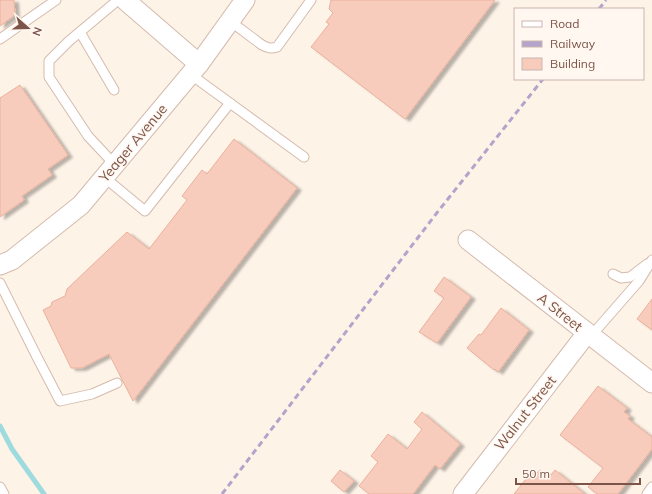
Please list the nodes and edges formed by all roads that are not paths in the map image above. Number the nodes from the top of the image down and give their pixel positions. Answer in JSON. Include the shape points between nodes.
{"nodes":[{"id":1,"x":56,"y":0,"type":"edge"},
{"id":2,"x":118,"y":0,"type":"edge"},
{"id":3,"x":125,"y":0,"type":"edge"},
{"id":4,"x":245,"y":0,"type":"edge"},
{"id":5,"x":312,"y":0,"type":"edge"},
{"id":6,"x":230,"y":21,"type":"junction"},
{"id":7,"x":80,"y":32,"type":"junction"},
{"id":8,"x":0,"y":39,"type":"edge"},
{"id":9,"x":194,"y":69,"type":"junction"},
{"id":10,"x":114,"y":90,"type":"dead end"},
{"id":11,"x":230,"y":103,"type":"junction"},
{"id":12,"x":304,"y":157,"type":"dead end"},
{"id":13,"x":110,"y":171,"type":"junction"},
{"id":14,"x":468,"y":240,"type":"dead end"},
{"id":15,"x":652,"y":261,"type":"edge"},
{"id":16,"x":0,"y":265,"type":"edge"},
{"id":17,"x":614,"y":274,"type":"dead end"},
{"id":18,"x":0,"y":284,"type":"edge"},
{"id":19,"x":589,"y":334,"type":"junction"},
{"id":20,"x":116,"y":383,"type":"dead end"},
{"id":21,"x":652,"y":383,"type":"edge"},
{"id":22,"x":0,"y":487,"type":"edge"},
{"id":23,"x":652,"y":487,"type":"edge"},
{"id":24,"x":4,"y":494,"type":"edge"},
{"id":25,"x":463,"y":494,"type":"edge"},
{"id":26,"x":647,"y":494,"type":"edge"}],
"edges":[{"from":1,"to":8,"type":"lane"},
{"from":2,"to":7,"type":"lane"},
{"from":3,"to":9,"type":"street"},
{"from":4,"to":6,"type":"street","name":"Yeager Avenue"},
{"from":5,"to":6,"type":"lane","via":[[273,49],[262,45]]},
{"from":6,"to":9,"type":"street","name":"Yeager Avenue"},
{"from":7,"to":10,"type":"lane"},
{"from":7,"to":13,"type":"lane","via":[[49,61],[49,77]]},
{"from":9,"to":11,"type":"lane"},
{"from":9,"to":13,"type":"street","name":"Yeager Avenue"},
{"from":11,"to":12,"type":"lane"},
{"from":11,"to":13,"type":"lane","via":[[145,211]]},
{"from":13,"to":16,"type":"street","name":"Yeager Avenue","via":[[81,205],[12,260]]},
{"from":14,"to":19,"type":"street","name":"A Street"},
{"from":15,"to":17,"type":"lane","via":[[630,277],[621,278]]},
{"from":15,"to":19,"type":"lane","via":[[639,281]]},
{"from":18,"to":20,"type":"lane","via":[[60,401],[92,394]]},
{"from":19,"to":21,"type":"street","name":"A Street"},
{"from":19,"to":25,"type":"street","name":"Walnut Street"},
{"from":22,"to":24,"type":"lane"},
{"from":23,"to":26,"type":"lane"}]}
